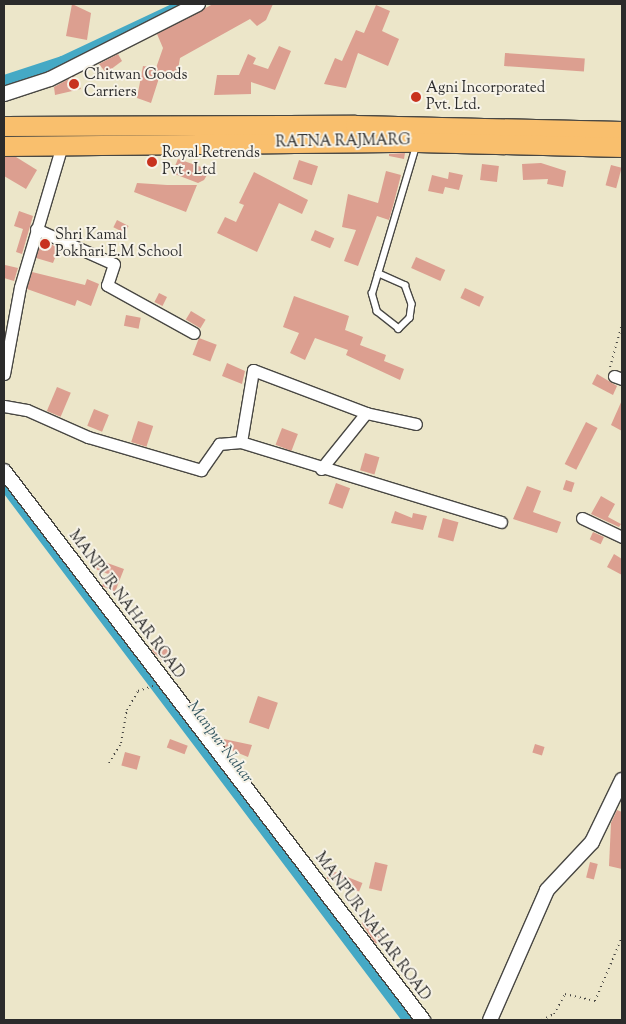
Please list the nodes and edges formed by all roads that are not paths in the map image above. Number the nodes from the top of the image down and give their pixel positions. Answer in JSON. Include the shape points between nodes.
{"nodes":[{"id":1,"x":198,"y":4,"type":"edge"},
{"id":2,"x":4,"y":94,"type":"edge"},
{"id":3,"x":4,"y":126,"type":"edge"},
{"id":4,"x":622,"y":131,"type":"edge"},
{"id":5,"x":418,"y":142,"type":"junction"},
{"id":6,"x":62,"y":145,"type":"junction"},
{"id":7,"x":4,"y":146,"type":"edge"},
{"id":8,"x":622,"y":147,"type":"edge"},
{"id":9,"x":36,"y":229,"type":"junction"},
{"id":10,"x":378,"y":274,"type":"junction"},
{"id":11,"x":194,"y":333,"type":"dead end"},
{"id":12,"x":4,"y":374,"type":"edge"},
{"id":13,"x":4,"y":406,"type":"edge"},
{"id":14,"x":366,"y":412,"type":"junction"},
{"id":15,"x":416,"y":424,"type":"dead end"},
{"id":16,"x":240,"y":442,"type":"junction"},
{"id":17,"x":322,"y":469,"type":"junction"},
{"id":18,"x":4,"y":471,"type":"edge"},
{"id":19,"x":582,"y":518,"type":"dead end"},
{"id":20,"x":501,"y":522,"type":"dead end"},
{"id":21,"x":622,"y":537,"type":"edge"},
{"id":22,"x":622,"y":780,"type":"edge"},
{"id":23,"x":423,"y":1020,"type":"edge"},
{"id":24,"x":490,"y":1020,"type":"edge"}],
"edges":[{"from":1,"to":2,"type":"street","via":[[50,79]]},
{"from":3,"to":4,"type":"highway","name":"RATNA RAJMARG","via":[[355,125]]},
{"from":5,"to":6,"type":"highway","name":"RATNA RAJMARG"},
{"from":5,"to":8,"type":"highway","name":"RATNA RAJMARG"},
{"from":5,"to":10,"type":"lane"},
{"from":6,"to":7,"type":"highway","name":"RATNA RAJMARG"},
{"from":6,"to":9,"type":"street"},
{"from":9,"to":11,"type":"street","via":[[114,264],[107,285]]},
{"from":9,"to":12,"type":"street"},
{"from":10,"to":10,"type":"lane","via":[[405,285],[412,304],[410,318],[399,329],[377,312],[372,294]]},
{"from":13,"to":16,"type":"street","via":[[27,410],[88,437],[201,470],[219,444]]},
{"from":14,"to":15,"type":"street"},
{"from":14,"to":16,"type":"street","via":[[253,370]]},
{"from":14,"to":17,"type":"street"},
{"from":16,"to":17,"type":"street"},
{"from":17,"to":20,"type":"street"},
{"from":18,"to":23,"type":"street","name":"MANPUR NAHAR ROAD"},
{"from":19,"to":21,"type":"street"},
{"from":22,"to":24,"type":"street","via":[[592,842],[547,890]]}]}
